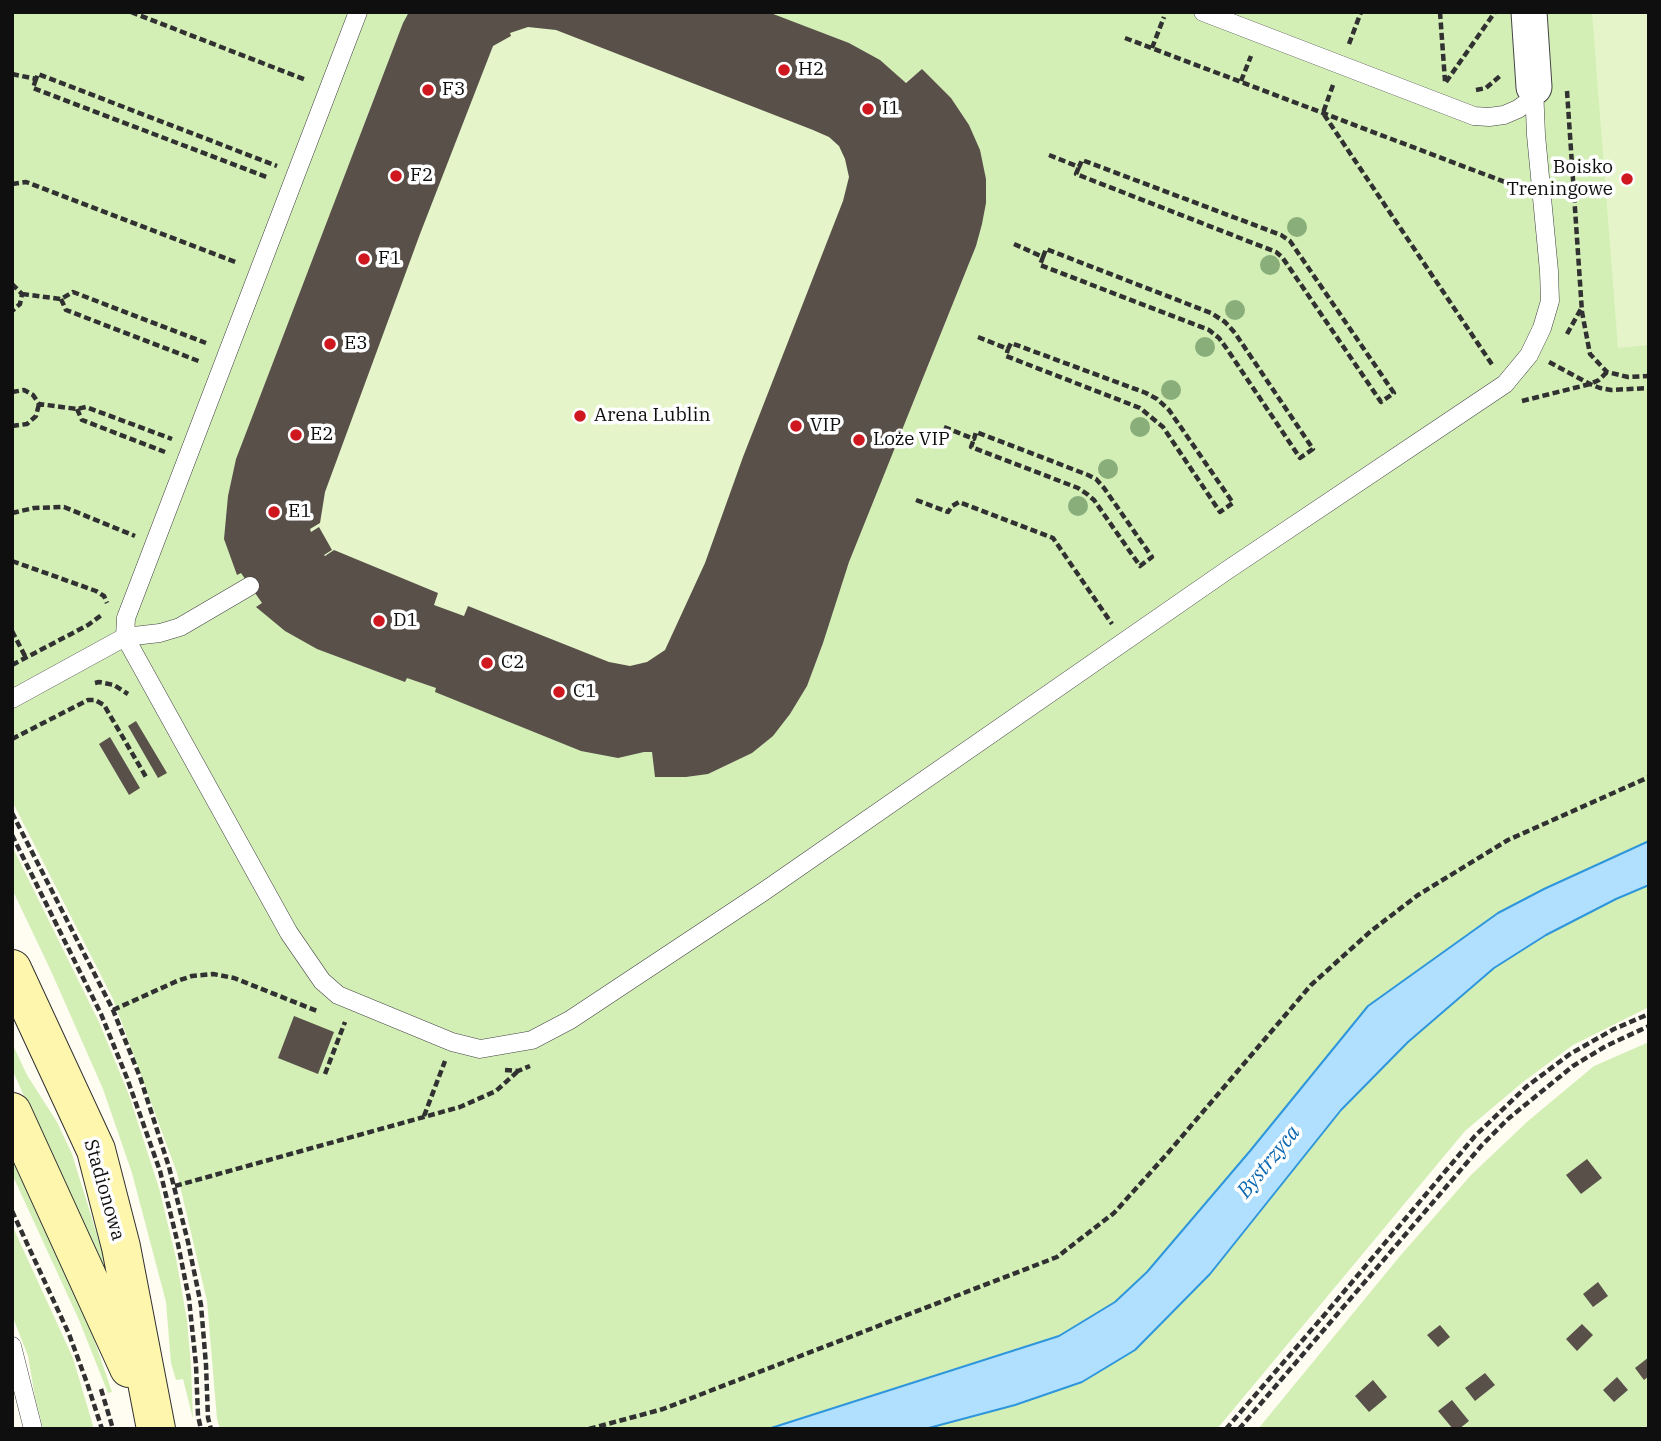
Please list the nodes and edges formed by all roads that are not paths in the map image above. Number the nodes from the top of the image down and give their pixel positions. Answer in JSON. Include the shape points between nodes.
{"nodes":[{"id":1,"x":358,"y":12,"type":"edge"},
{"id":2,"x":1203,"y":12,"type":"edge"},
{"id":3,"x":1529,"y":12,"type":"edge"},
{"id":4,"x":1550,"y":83,"type":"junction"},
{"id":5,"x":250,"y":586,"type":"dead end"},
{"id":6,"x":125,"y":638,"type":"junction"},
{"id":7,"x":12,"y":699,"type":"edge"},
{"id":8,"x":12,"y":969,"type":"edge"},
{"id":9,"x":12,"y":1112,"type":"edge"},
{"id":10,"x":14,"y":1358,"type":"edge"},
{"id":11,"x":155,"y":1426,"type":"edge"},
{"id":12,"x":33,"y":1429,"type":"edge"}],
"edges":[{"from":1,"to":6,"type":"lane","via":[[329,89],[286,177],[259,272],[218,359],[127,618]]},
{"from":2,"to":4,"type":"lane","via":[[1474,116],[1504,115],[1518,109]]},
{"from":3,"to":4,"type":"street"},
{"from":4,"to":6,"type":"lane","via":[[1536,135],[1550,300],[1530,352],[1506,384],[763,891],[570,1020],[532,1040],[480,1049],[452,1042],[338,995],[322,981],[289,933]]},
{"from":5,"to":6,"type":"lane","via":[[180,627]]},
{"from":6,"to":7,"type":"lane"},
{"from":8,"to":11,"type":"street","name":"Stadionowa","via":[[96,1150],[121,1247]]},
{"from":9,"to":11,"type":"street","name":"Stadionowa"},
{"from":10,"to":12,"type":"lane"}]}
